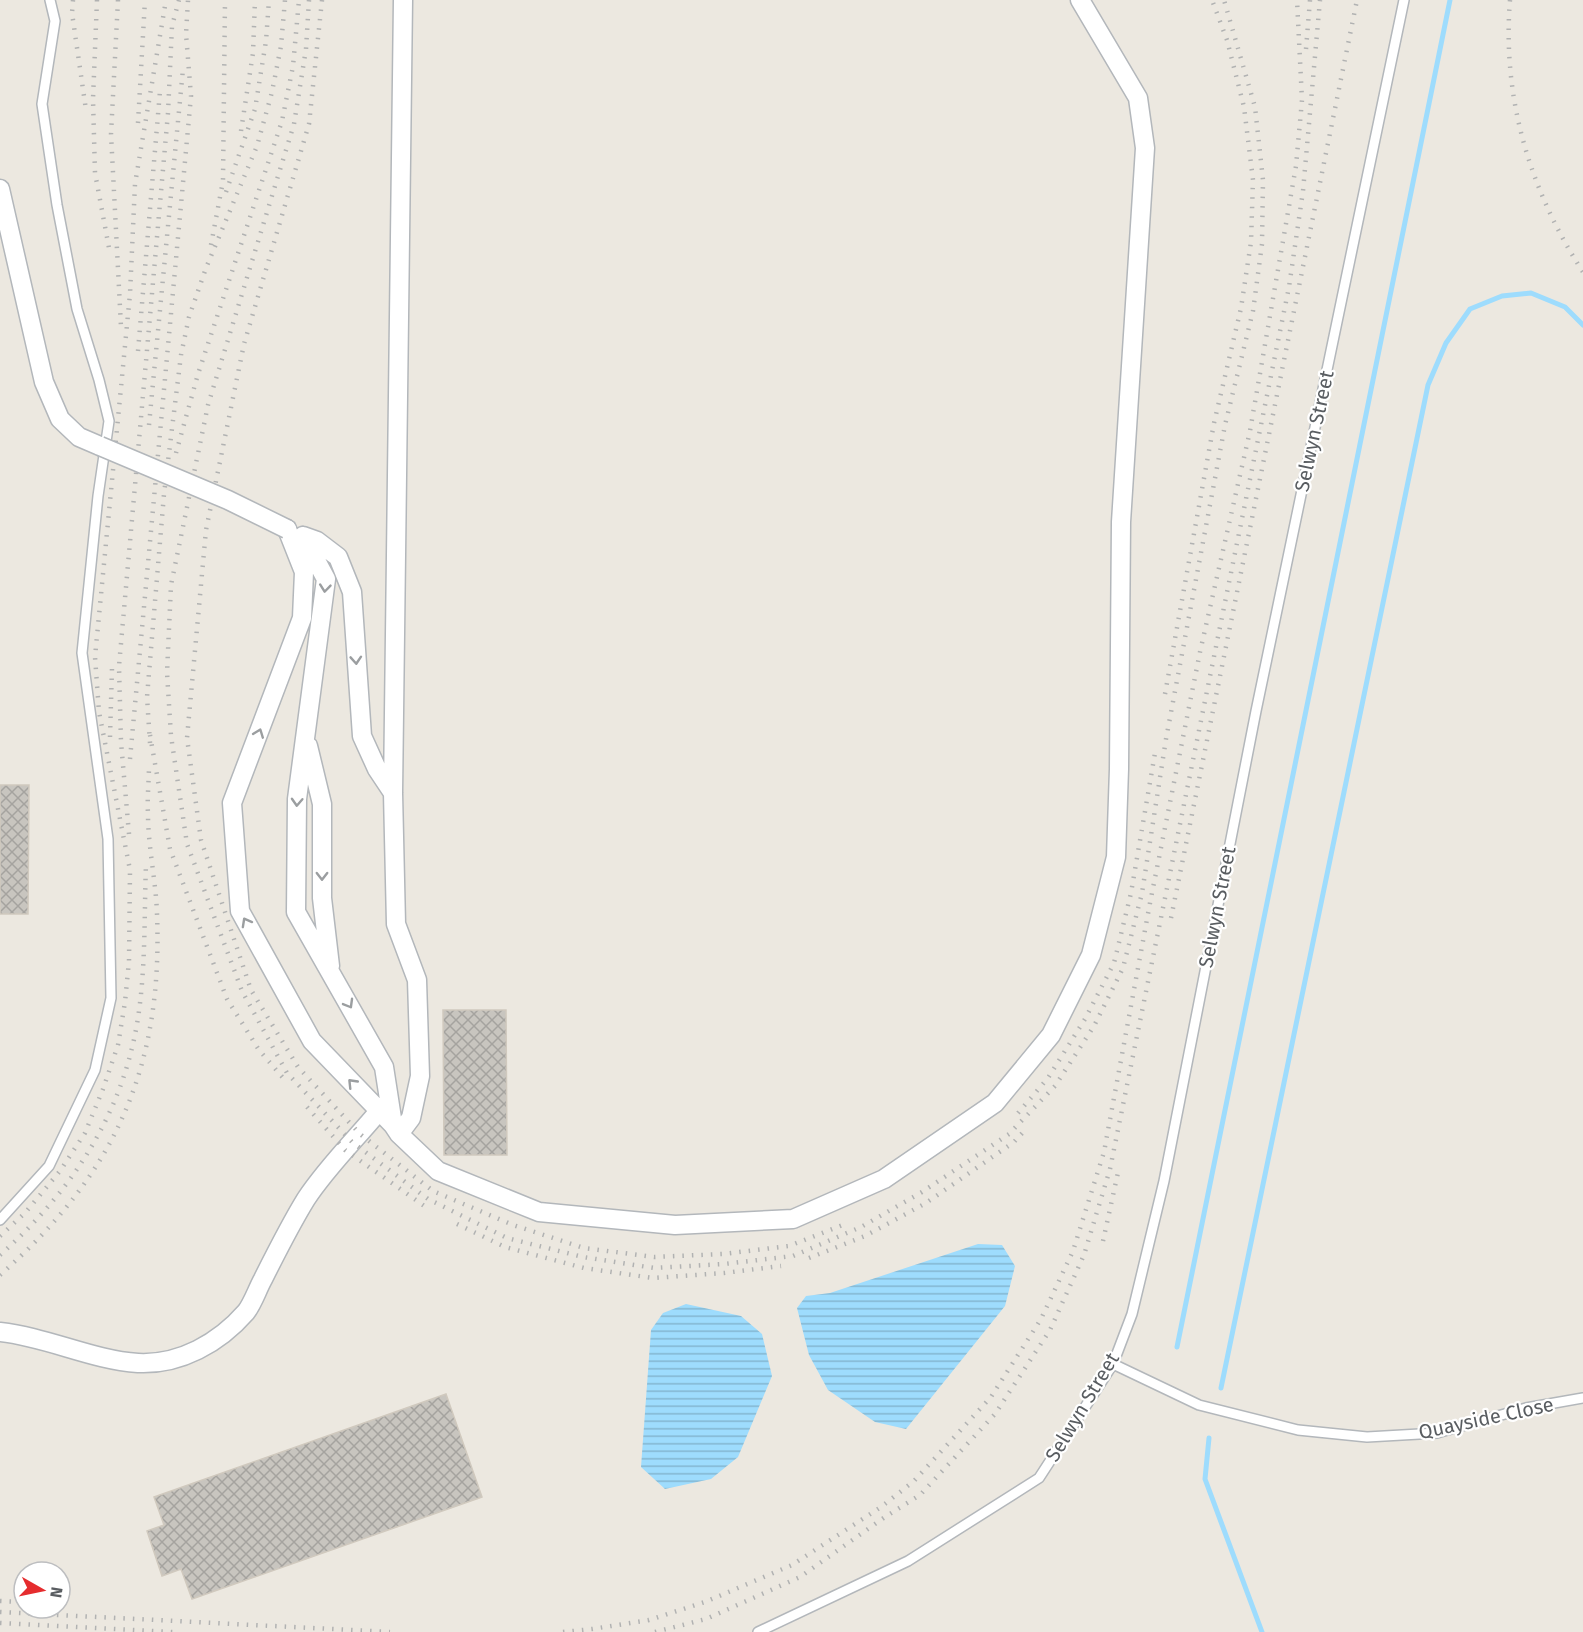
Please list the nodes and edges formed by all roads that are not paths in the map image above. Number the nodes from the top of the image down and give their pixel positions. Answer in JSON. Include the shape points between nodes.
{"nodes":[{"id":1,"x":50,"y":0,"type":"edge"},
{"id":2,"x":403,"y":0,"type":"edge"},
{"id":3,"x":1080,"y":0,"type":"edge"},
{"id":4,"x":1404,"y":0,"type":"edge"},
{"id":5,"x":0,"y":189,"type":"edge"},
{"id":6,"x":295,"y":532,"type":"junction"},
{"id":7,"x":305,"y":736,"type":"junction"},
{"id":8,"x":393,"y":793,"type":"junction"},
{"id":9,"x":332,"y":975,"type":"junction"},
{"id":10,"x":379,"y":1111,"type":"junction"},
{"id":11,"x":396,"y":1130,"type":"junction"},
{"id":12,"x":0,"y":1220,"type":"edge"},
{"id":13,"x":0,"y":1332,"type":"edge"},
{"id":14,"x":1113,"y":1364,"type":"junction"},
{"id":15,"x":1583,"y":1398,"type":"edge"},
{"id":16,"x":758,"y":1632,"type":"edge"}],
"edges":[{"from":1,"to":12,"type":"lane","via":[[55,21],[42,104],[77,309],[109,421],[82,653],[108,839],[111,999],[95,1070],[49,1166]]},
{"from":2,"to":8,"type":"street"},
{"from":3,"to":11,"type":"street","via":[[1138,98],[1144,148],[1121,522],[1116,857],[1091,955],[1051,1035],[995,1103],[884,1179],[794,1219],[675,1225],[538,1212],[438,1171]]},
{"from":4,"to":14,"type":"lane","name":"Selwyn Street","via":[[1256,711],[1164,1181],[1132,1314]]},
{"from":5,"to":6,"type":"street","bridge":true,"via":[[44,382],[60,419],[78,437]]},
{"from":6,"to":7,"type":"street","one_way":true,"via":[[326,579]]},
{"from":6,"to":8,"type":"street","one_way":true,"via":[[338,557],[352,592],[362,736]]},
{"from":10,"to":6,"type":"street","one_way":true,"via":[[312,1041],[240,910],[232,803],[302,618],[304,572]]},
{"from":7,"to":9,"type":"street","one_way":true,"via":[[322,804],[322,898]]},
{"from":7,"to":9,"type":"street","one_way":true,"via":[[297,799],[296,912]]},
{"from":8,"to":11,"type":"street","via":[[396,924],[417,980],[420,1076],[411,1118]]},
{"from":9,"to":11,"type":"street","one_way":true,"via":[[384,1067]]},
{"from":10,"to":11,"type":"street"},
{"from":10,"to":13,"type":"street","via":[[307,1198],[247,1311],[211,1343],[187,1355],[139,1363]]},
{"from":14,"to":15,"type":"lane","name":"Quayside Close","via":[[1199,1405],[1298,1430],[1367,1437],[1437,1433],[1526,1408]]},
{"from":14,"to":16,"type":"lane","name":"Selwyn Street","via":[[1039,1478],[908,1561]]}]}
